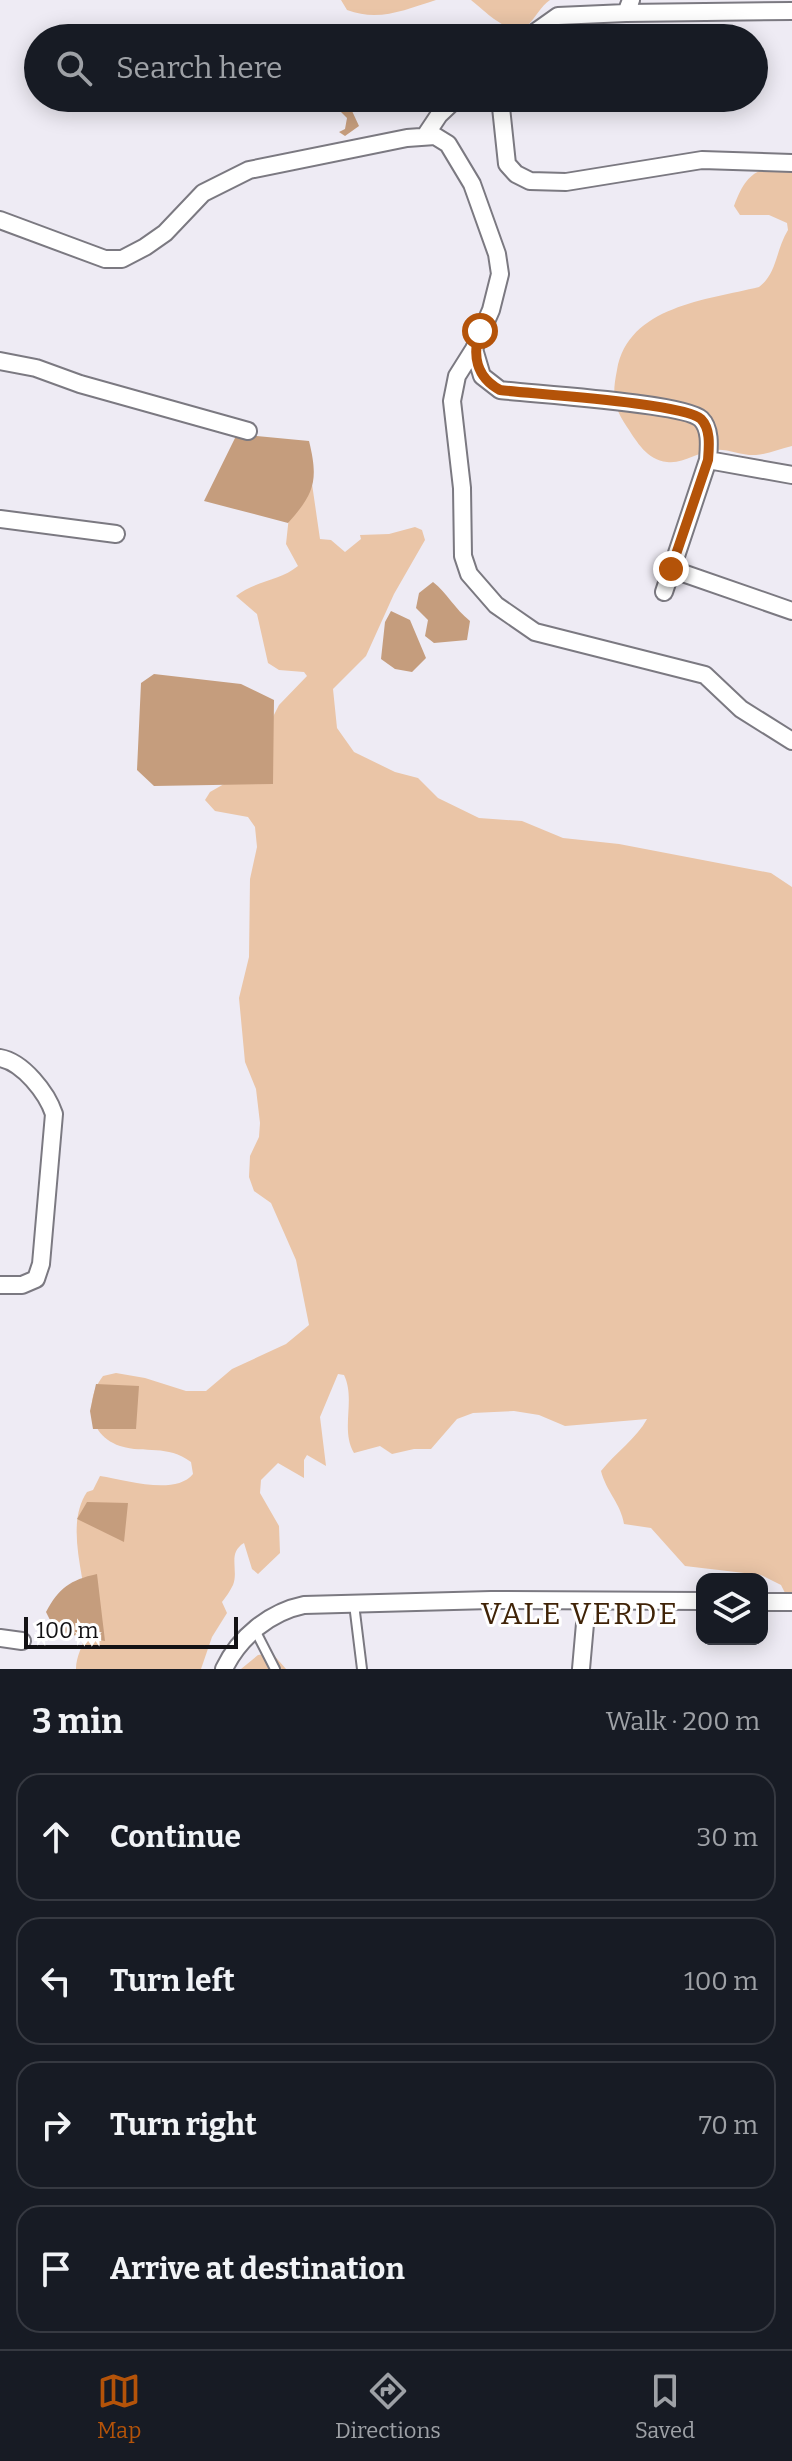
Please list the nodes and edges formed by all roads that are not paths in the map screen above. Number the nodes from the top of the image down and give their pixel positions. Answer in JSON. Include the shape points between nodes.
{"nodes":[{"id":1,"x":629,"y":6,"type":"edge"},
{"id":2,"x":792,"y":11,"type":"edge"},
{"id":3,"x":547,"y":24,"type":"edge"},
{"id":4,"x":445,"y":112,"type":"edge"},
{"id":5,"x":501,"y":112,"type":"edge"},
{"id":6,"x":425,"y":136,"type":"junction"},
{"id":7,"x":792,"y":163,"type":"edge"},
{"id":8,"x":0,"y":220,"type":"edge"},
{"id":9,"x":474,"y":349,"type":"junction"},
{"id":10,"x":0,"y":361,"type":"edge"},
{"id":11,"x":248,"y":431,"type":"dead end"},
{"id":12,"x":708,"y":460,"type":"junction"},
{"id":13,"x":792,"y":475,"type":"edge"},
{"id":14,"x":0,"y":519,"type":"edge"},
{"id":15,"x":116,"y":534,"type":"dead end"},
{"id":16,"x":671,"y":569,"type":"junction"},
{"id":17,"x":664,"y":592,"type":"dead end"},
{"id":18,"x":792,"y":611,"type":"edge"},
{"id":19,"x":792,"y":741,"type":"edge"},
{"id":20,"x":0,"y":1058,"type":"edge"},
{"id":21,"x":0,"y":1285,"type":"edge"},
{"id":22,"x":587,"y":1601,"type":"junction"},
{"id":23,"x":696,"y":1601,"type":"edge"},
{"id":24,"x":768,"y":1602,"type":"edge"},
{"id":25,"x":792,"y":1602,"type":"edge"},
{"id":26,"x":354,"y":1604,"type":"junction"},
{"id":27,"x":255,"y":1630,"type":"junction"},
{"id":28,"x":0,"y":1638,"type":"edge"},
{"id":29,"x":22,"y":1641,"type":"dead end"},
{"id":30,"x":224,"y":1669,"type":"edge"},
{"id":31,"x":275,"y":1669,"type":"edge"},
{"id":32,"x":362,"y":1669,"type":"edge"},
{"id":33,"x":581,"y":1669,"type":"edge"}],
"edges":[{"from":1,"to":2,"type":"street"},
{"from":1,"to":3,"type":"street","via":[[558,16]]},
{"from":4,"to":6,"type":"street"},
{"from":5,"to":7,"type":"street","via":[[507,164],[530,181],[552,184],[702,160]]},
{"from":6,"to":8,"type":"street","via":[[249,170],[203,193],[165,233],[122,259],[105,259]]},
{"from":6,"to":9,"type":"street","via":[[448,144],[460,158],[497,254],[498,289]]},
{"from":9,"to":12,"type":"street","via":[[482,376],[500,390],[665,407],[696,415],[707,431]]},
{"from":9,"to":19,"type":"street","via":[[457,376],[452,401],[463,556],[480,589],[535,632],[705,675],[741,709]]},
{"from":10,"to":11,"type":"street"},
{"from":12,"to":13,"type":"street"},
{"from":12,"to":16,"type":"street"},
{"from":14,"to":15,"type":"street"},
{"from":16,"to":17,"type":"street"},
{"from":16,"to":18,"type":"street"},
{"from":20,"to":21,"type":"street","via":[[17,1066],[49,1099],[54,1114],[41,1264],[36,1279]]},
{"from":22,"to":23,"type":"street"},
{"from":22,"to":26,"type":"street"},
{"from":22,"to":33,"type":"street"},
{"from":24,"to":25,"type":"street"},
{"from":26,"to":27,"type":"street","via":[[291,1608]]},
{"from":26,"to":32,"type":"lane"},
{"from":27,"to":30,"type":"street"},
{"from":27,"to":31,"type":"lane"},
{"from":28,"to":29,"type":"street"}]}
